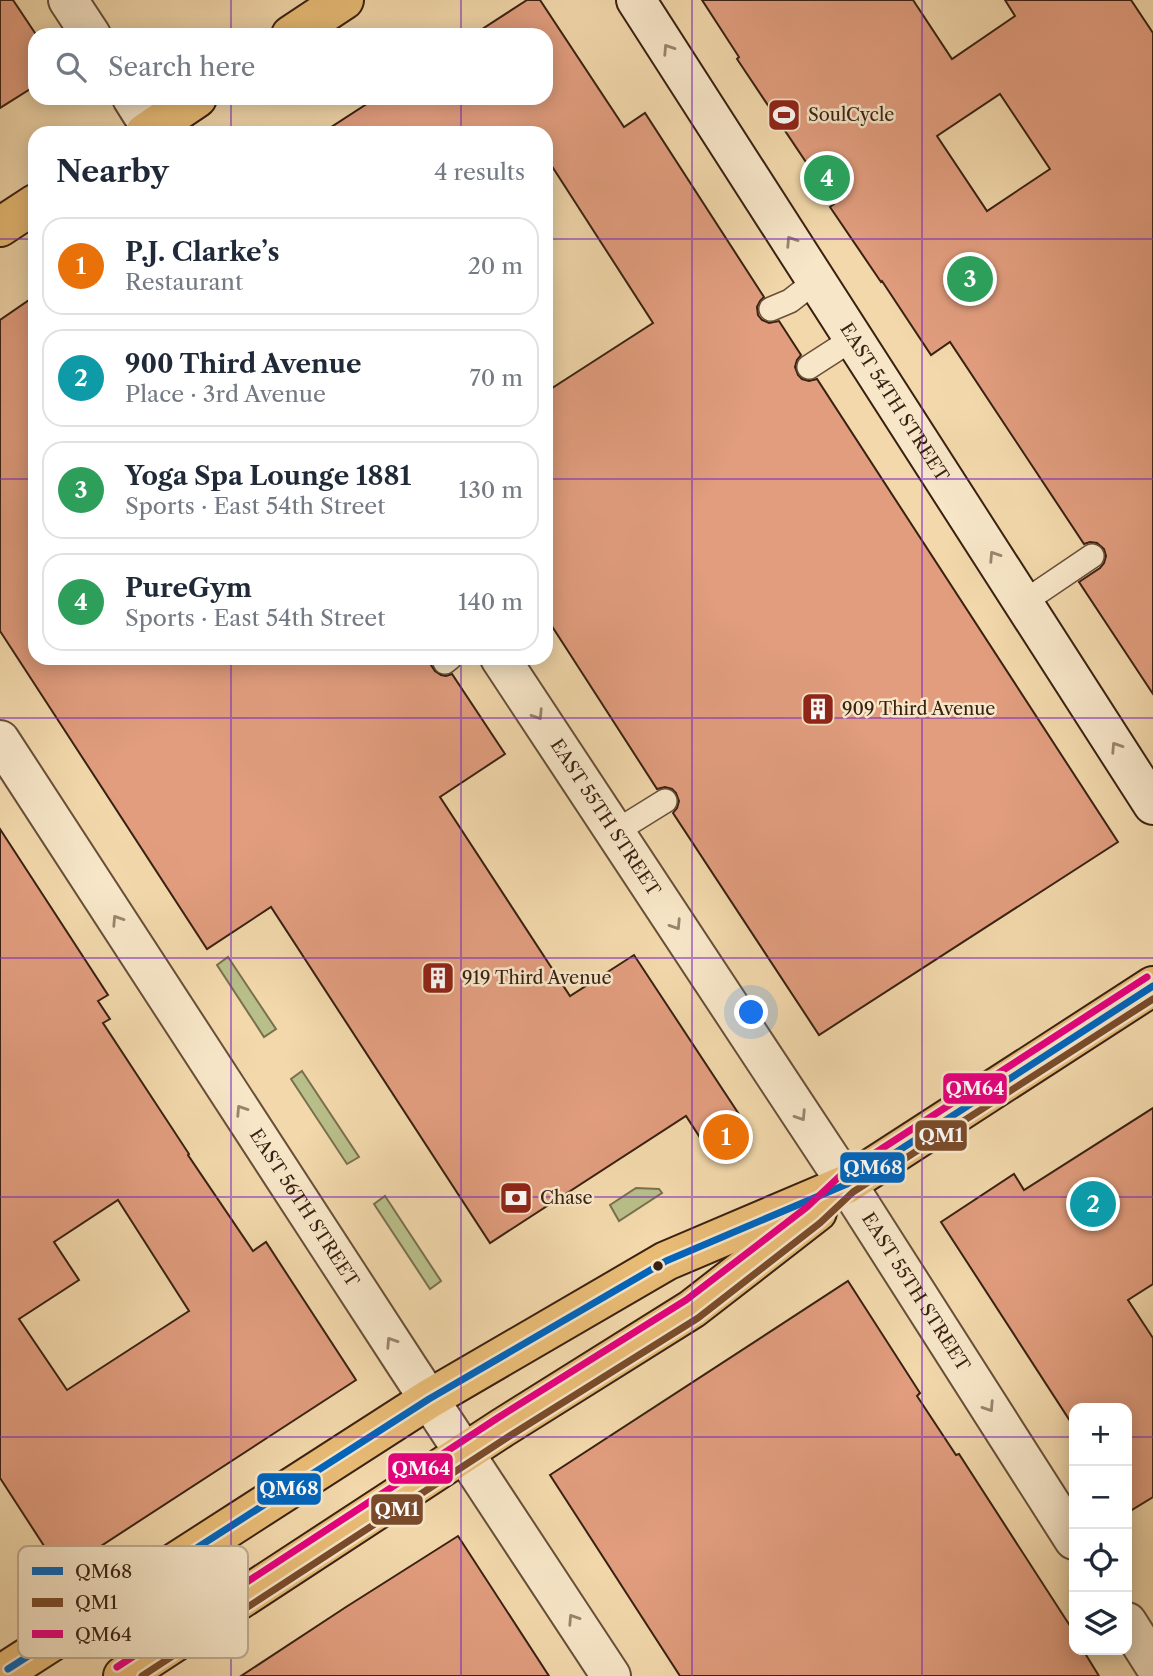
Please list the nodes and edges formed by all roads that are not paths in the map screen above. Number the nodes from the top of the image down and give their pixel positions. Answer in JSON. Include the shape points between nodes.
{"nodes":[{"id":1,"x":68,"y":0,"type":"edge"},
{"id":2,"x":344,"y":0,"type":"edge"},
{"id":3,"x":636,"y":0,"type":"edge"},
{"id":4,"x":86,"y":28,"type":"edge"},
{"id":5,"x":302,"y":28,"type":"edge"},
{"id":6,"x":183,"y":105,"type":"edge"},
{"id":7,"x":146,"y":123,"type":"edge"},
{"id":8,"x":28,"y":209,"type":"edge"},
{"id":9,"x":0,"y":227,"type":"edge"},
{"id":10,"x":817,"y":280,"type":"junction"},
{"id":11,"x":771,"y":309,"type":"dead end"},
{"id":12,"x":854,"y":338,"type":"junction"},
{"id":13,"x":809,"y":367,"type":"dead end"},
{"id":14,"x":1092,"y":556,"type":"dead end"},
{"id":15,"x":1024,"y":602,"type":"junction"},
{"id":16,"x":505,"y":665,"type":"edge"},
{"id":17,"x":0,"y":740,"type":"edge"},
{"id":18,"x":665,"y":801,"type":"dead end"},
{"id":19,"x":1153,"y":805,"type":"edge"},
{"id":20,"x":615,"y":832,"type":"junction"},
{"id":21,"x":1153,"y":986,"type":"edge"},
{"id":22,"x":847,"y":1184,"type":"junction"},
{"id":23,"x":429,"y":1399,"type":"junction"},
{"id":24,"x":465,"y":1453,"type":"junction"},
{"id":25,"x":1069,"y":1531,"type":"edge"},
{"id":26,"x":198,"y":1546,"type":"edge"},
{"id":27,"x":248,"y":1594,"type":"edge"},
{"id":28,"x":1132,"y":1630,"type":"edge"},
{"id":29,"x":22,"y":1658,"type":"edge"},
{"id":30,"x":151,"y":1658,"type":"edge"},
{"id":31,"x":1153,"y":1663,"type":"edge"},
{"id":32,"x":5,"y":1669,"type":"edge"},
{"id":33,"x":123,"y":1676,"type":"edge"},
{"id":34,"x":611,"y":1676,"type":"edge"}],
"edges":[{"from":1,"to":4,"type":"street"},
{"from":2,"to":5,"type":"main road"},
{"from":10,"to":3,"type":"street","name":"EAST 54TH STREET","one_way":true},
{"from":6,"to":7,"type":"main road"},
{"from":8,"to":9,"type":"main road"},
{"from":10,"to":11,"type":"lane"},
{"from":10,"to":12,"type":"street","name":"EAST 54TH STREET"},
{"from":12,"to":13,"type":"lane"},
{"from":15,"to":12,"type":"street","name":"EAST 54TH STREET","one_way":true},
{"from":14,"to":15,"type":"lane"},
{"from":19,"to":15,"type":"street","name":"EAST 54TH STREET","one_way":true},
{"from":16,"to":20,"type":"street","name":"EAST 55TH STREET","one_way":true},
{"from":23,"to":17,"type":"street","name":"EAST 56TH STREET","one_way":true},
{"from":18,"to":20,"type":"lane"},
{"from":20,"to":22,"type":"street","name":"EAST 55TH STREET","one_way":true},
{"from":21,"to":22,"type":"main road"},
{"from":22,"to":23,"type":"main road","via":[[666,1261]]},
{"from":22,"to":24,"type":"main road","via":[[814,1215],[692,1308]]},
{"from":22,"to":25,"type":"street","name":"EAST 55TH STREET","one_way":true},
{"from":23,"to":24,"type":"street","name":"EAST 56TH STREET"},
{"from":23,"to":26,"type":"main road"},
{"from":24,"to":27,"type":"main road"},
{"from":34,"to":24,"type":"street","name":"EAST 56TH STREET","one_way":true},
{"from":28,"to":31,"type":"street"},
{"from":29,"to":32,"type":"main road"},
{"from":30,"to":33,"type":"main road"}]}
